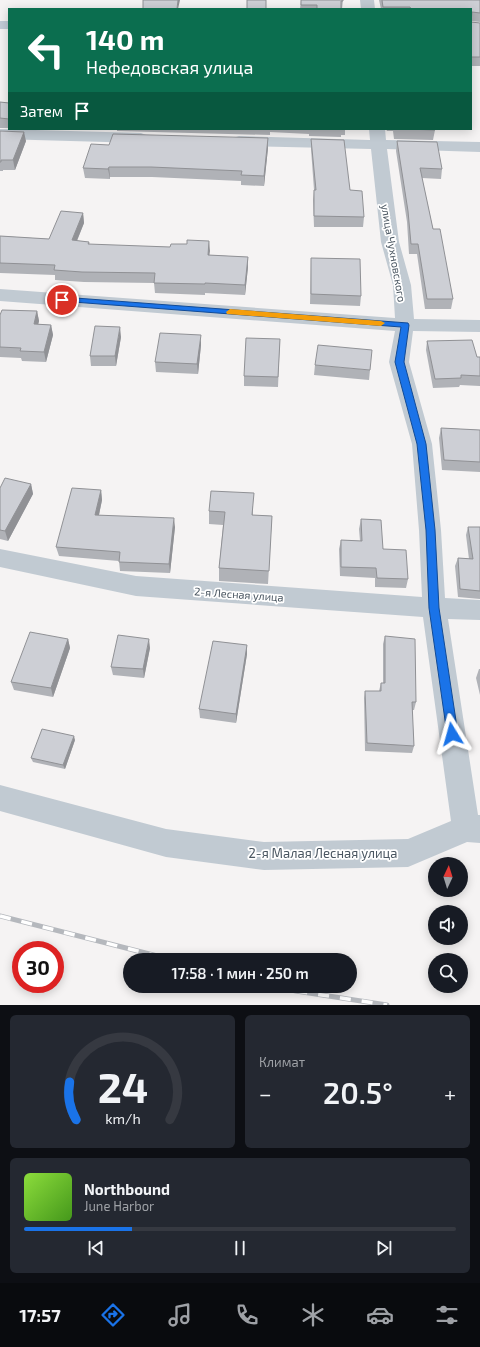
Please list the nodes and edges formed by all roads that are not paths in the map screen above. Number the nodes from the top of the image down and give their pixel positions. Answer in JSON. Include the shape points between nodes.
{"nodes":[{"id":1,"x":0,"y":134,"type":"edge"},
{"id":2,"x":378,"y":137,"type":"edge"},
{"id":3,"x":158,"y":139,"type":"edge"},
{"id":4,"x":221,"y":140,"type":"edge"},
{"id":5,"x":480,"y":148,"type":"edge"},
{"id":6,"x":0,"y":295,"type":"edge"},
{"id":7,"x":405,"y":325,"type":"junction"},
{"id":8,"x":480,"y":326,"type":"edge"},
{"id":9,"x":0,"y":558,"type":"edge"},
{"id":10,"x":434,"y":608,"type":"junction"},
{"id":11,"x":480,"y":610,"type":"edge"},
{"id":12,"x":0,"y":798,"type":"edge"},
{"id":13,"x":473,"y":828,"type":"edge"}],
"edges":[{"from":1,"to":3,"type":"street"},
{"from":2,"to":4,"type":"street"},
{"from":2,"to":5,"type":"street"},
{"from":2,"to":7,"type":"street","name":"улица Чухновского","via":[[390,242],[402,285]]},
{"from":6,"to":7,"type":"street"},
{"from":7,"to":8,"type":"street"},
{"from":7,"to":10,"type":"street","name":"улица Чухновского","via":[[400,362],[422,444]]},
{"from":9,"to":10,"type":"street","name":"2-я Лесная улица","via":[[136,586]]},
{"from":10,"to":11,"type":"street","name":"2-я Лесная улица"},
{"from":10,"to":13,"type":"street","name":"улица Чухновского"},
{"from":12,"to":13,"type":"street","name":"2-я Малая Лесная улица","via":[[166,843],[264,856],[408,853]]}]}
